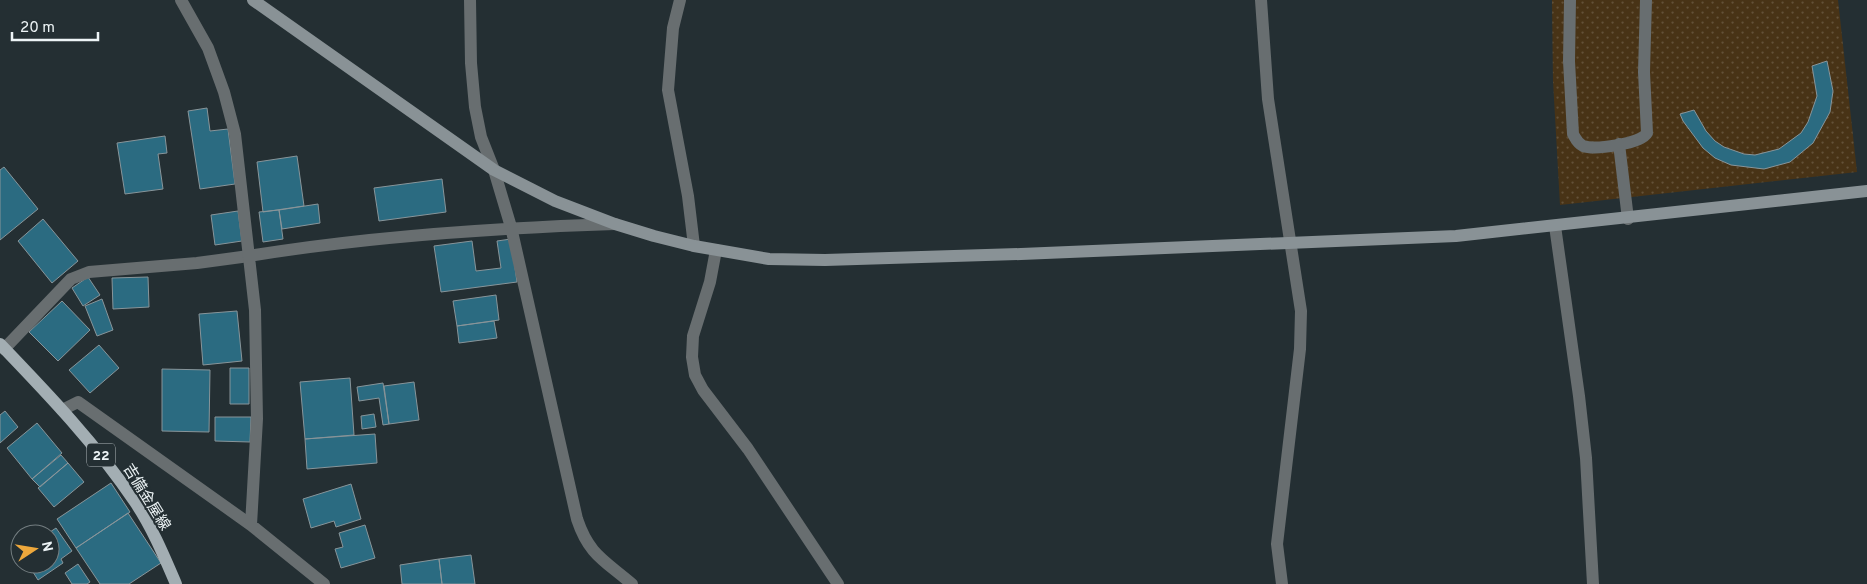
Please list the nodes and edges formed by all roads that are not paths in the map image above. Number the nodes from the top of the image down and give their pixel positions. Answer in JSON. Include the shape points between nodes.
{"nodes":[{"id":1,"x":181,"y":0,"type":"edge"},
{"id":2,"x":253,"y":0,"type":"edge"},
{"id":3,"x":470,"y":0,"type":"edge"},
{"id":4,"x":680,"y":0,"type":"edge"},
{"id":5,"x":1261,"y":0,"type":"edge"},
{"id":6,"x":1570,"y":0,"type":"edge"},
{"id":7,"x":1646,"y":0,"type":"edge"},
{"id":8,"x":1619,"y":144,"type":"junction"},
{"id":9,"x":494,"y":170,"type":"junction"},
{"id":10,"x":1867,"y":191,"type":"edge"},
{"id":11,"x":1628,"y":218,"type":"junction"},
{"id":12,"x":615,"y":224,"type":"junction"},
{"id":13,"x":1555,"y":226,"type":"junction"},
{"id":14,"x":511,"y":227,"type":"junction"},
{"id":15,"x":1292,"y":242,"type":"junction"},
{"id":16,"x":694,"y":246,"type":"junction"},
{"id":17,"x":716,"y":250,"type":"junction"},
{"id":18,"x":249,"y":256,"type":"junction"},
{"id":19,"x":2,"y":347,"type":"edge"},
{"id":20,"x":62,"y":410,"type":"junction"},
{"id":21,"x":250,"y":525,"type":"junction"},
{"id":22,"x":176,"y":584,"type":"edge"},
{"id":23,"x":324,"y":584,"type":"edge"},
{"id":24,"x":632,"y":584,"type":"edge"},
{"id":25,"x":838,"y":584,"type":"edge"},
{"id":26,"x":1282,"y":584,"type":"edge"},
{"id":27,"x":1593,"y":584,"type":"edge"}],
"edges":[{"from":1,"to":18,"type":"street","via":[[208,48],[224,92],[235,134]]},
{"from":2,"to":9,"type":"street"},
{"from":3,"to":9,"type":"street","via":[[475,107],[481,136]]},
{"from":4,"to":16,"type":"street","via":[[673,28],[668,90]]},
{"from":5,"to":15,"type":"street","via":[[1268,99]]},
{"from":6,"to":8,"type":"street","via":[[1569,61],[1574,134],[1577,142],[1585,146]]},
{"from":7,"to":8,"type":"street","via":[[1644,72],[1649,128],[1644,138]]},
{"from":8,"to":11,"type":"street"},
{"from":9,"to":12,"type":"street","via":[[554,201]]},
{"from":9,"to":14,"type":"street"},
{"from":10,"to":11,"type":"street"},
{"from":11,"to":13,"type":"street"},
{"from":12,"to":14,"type":"street"},
{"from":12,"to":16,"type":"street"},
{"from":13,"to":15,"type":"street","via":[[1456,236]]},
{"from":13,"to":27,"type":"street","via":[[1586,458]]},
{"from":14,"to":18,"type":"street","via":[[324,243]]},
{"from":14,"to":24,"type":"street","via":[[583,540],[594,554]]},
{"from":15,"to":17,"type":"street","via":[[826,260],[769,259]]},
{"from":15,"to":26,"type":"street","via":[[1301,310],[1300,349],[1277,544]]},
{"from":16,"to":17,"type":"street"},
{"from":17,"to":25,"type":"street","via":[[693,336],[692,357],[696,375],[703,390],[748,449]]},
{"from":18,"to":19,"type":"street","via":[[89,272],[71,279]]},
{"from":18,"to":21,"type":"street","via":[[255,310],[257,419]]},
{"from":19,"to":20,"type":"main road","name":"吉備金屋線","number":"22"},
{"from":20,"to":21,"type":"street","via":[[78,402]]},
{"from":20,"to":22,"type":"main road","name":"吉備金屋線","number":"22","via":[[102,456],[136,503]]},
{"from":21,"to":23,"type":"street"}]}
